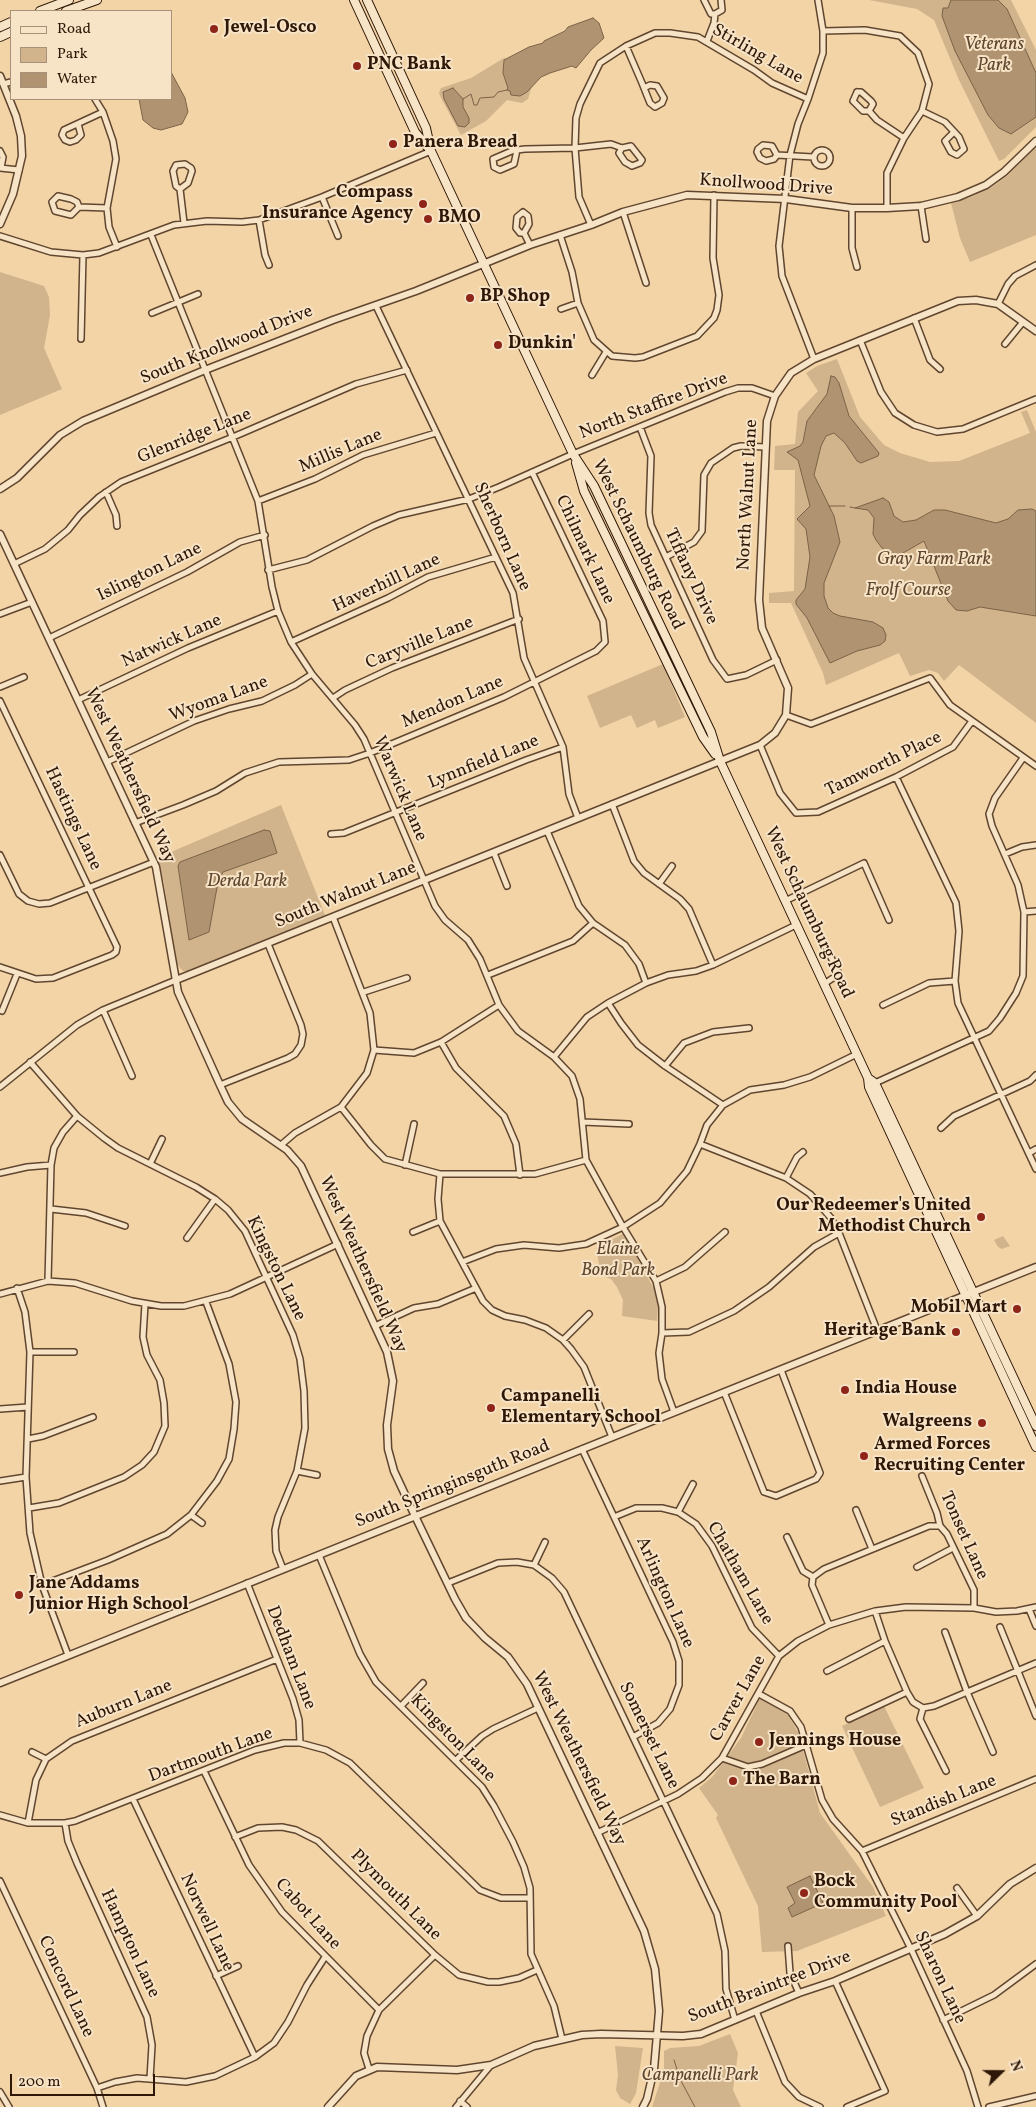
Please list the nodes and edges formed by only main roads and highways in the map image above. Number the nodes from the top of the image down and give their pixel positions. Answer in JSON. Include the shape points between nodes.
{"nodes":[{"id":1,"x":69,"y":0,"type":"edge"},
{"id":2,"x":98,"y":0,"type":"edge"},
{"id":3,"x":354,"y":0,"type":"edge"},
{"id":4,"x":367,"y":0,"type":"edge"},
{"id":5,"x":43,"y":10,"type":"edge"},
{"id":6,"x":69,"y":10,"type":"edge"},
{"id":7,"x":379,"y":24,"type":"junction"},
{"id":8,"x":366,"y":27,"type":"junction"},
{"id":9,"x":432,"y":151,"type":"junction"},
{"id":10,"x":868,"y":1078,"type":"junction"},
{"id":11,"x":969,"y":1295,"type":"junction"},
{"id":12,"x":1036,"y":1426,"type":"edge"},
{"id":13,"x":1036,"y":1447,"type":"edge"}],
"edges":[{"from":1,"to":5,"type":"main road"},
{"from":2,"to":6,"type":"main road"},
{"from":3,"to":8,"type":"main road","name":"West Schaumburg Road"},
{"from":4,"to":7,"type":"main road","name":"West Schaumburg Road"},
{"from":7,"to":8,"type":"main road"},
{"from":7,"to":9,"type":"main road","name":"West Schaumburg Road","via":[[426,128]]},
{"from":8,"to":9,"type":"main road","name":"West Schaumburg Road","via":[[415,132]]},
{"from":9,"to":10,"type":"main road","name":"West Schaumburg Road","via":[[574,454],[584,491],[703,737],[720,761]]},
{"from":10,"to":11,"type":"main road","name":"West Schaumburg Road","via":[[869,1087]]},
{"from":10,"to":11,"type":"main road","name":"West Schaumburg Road","via":[[875,1083]]},
{"from":11,"to":12,"type":"main road","name":"West Schaumburg Road"},
{"from":11,"to":13,"type":"main road","name":"West Schaumburg Road"}]}
